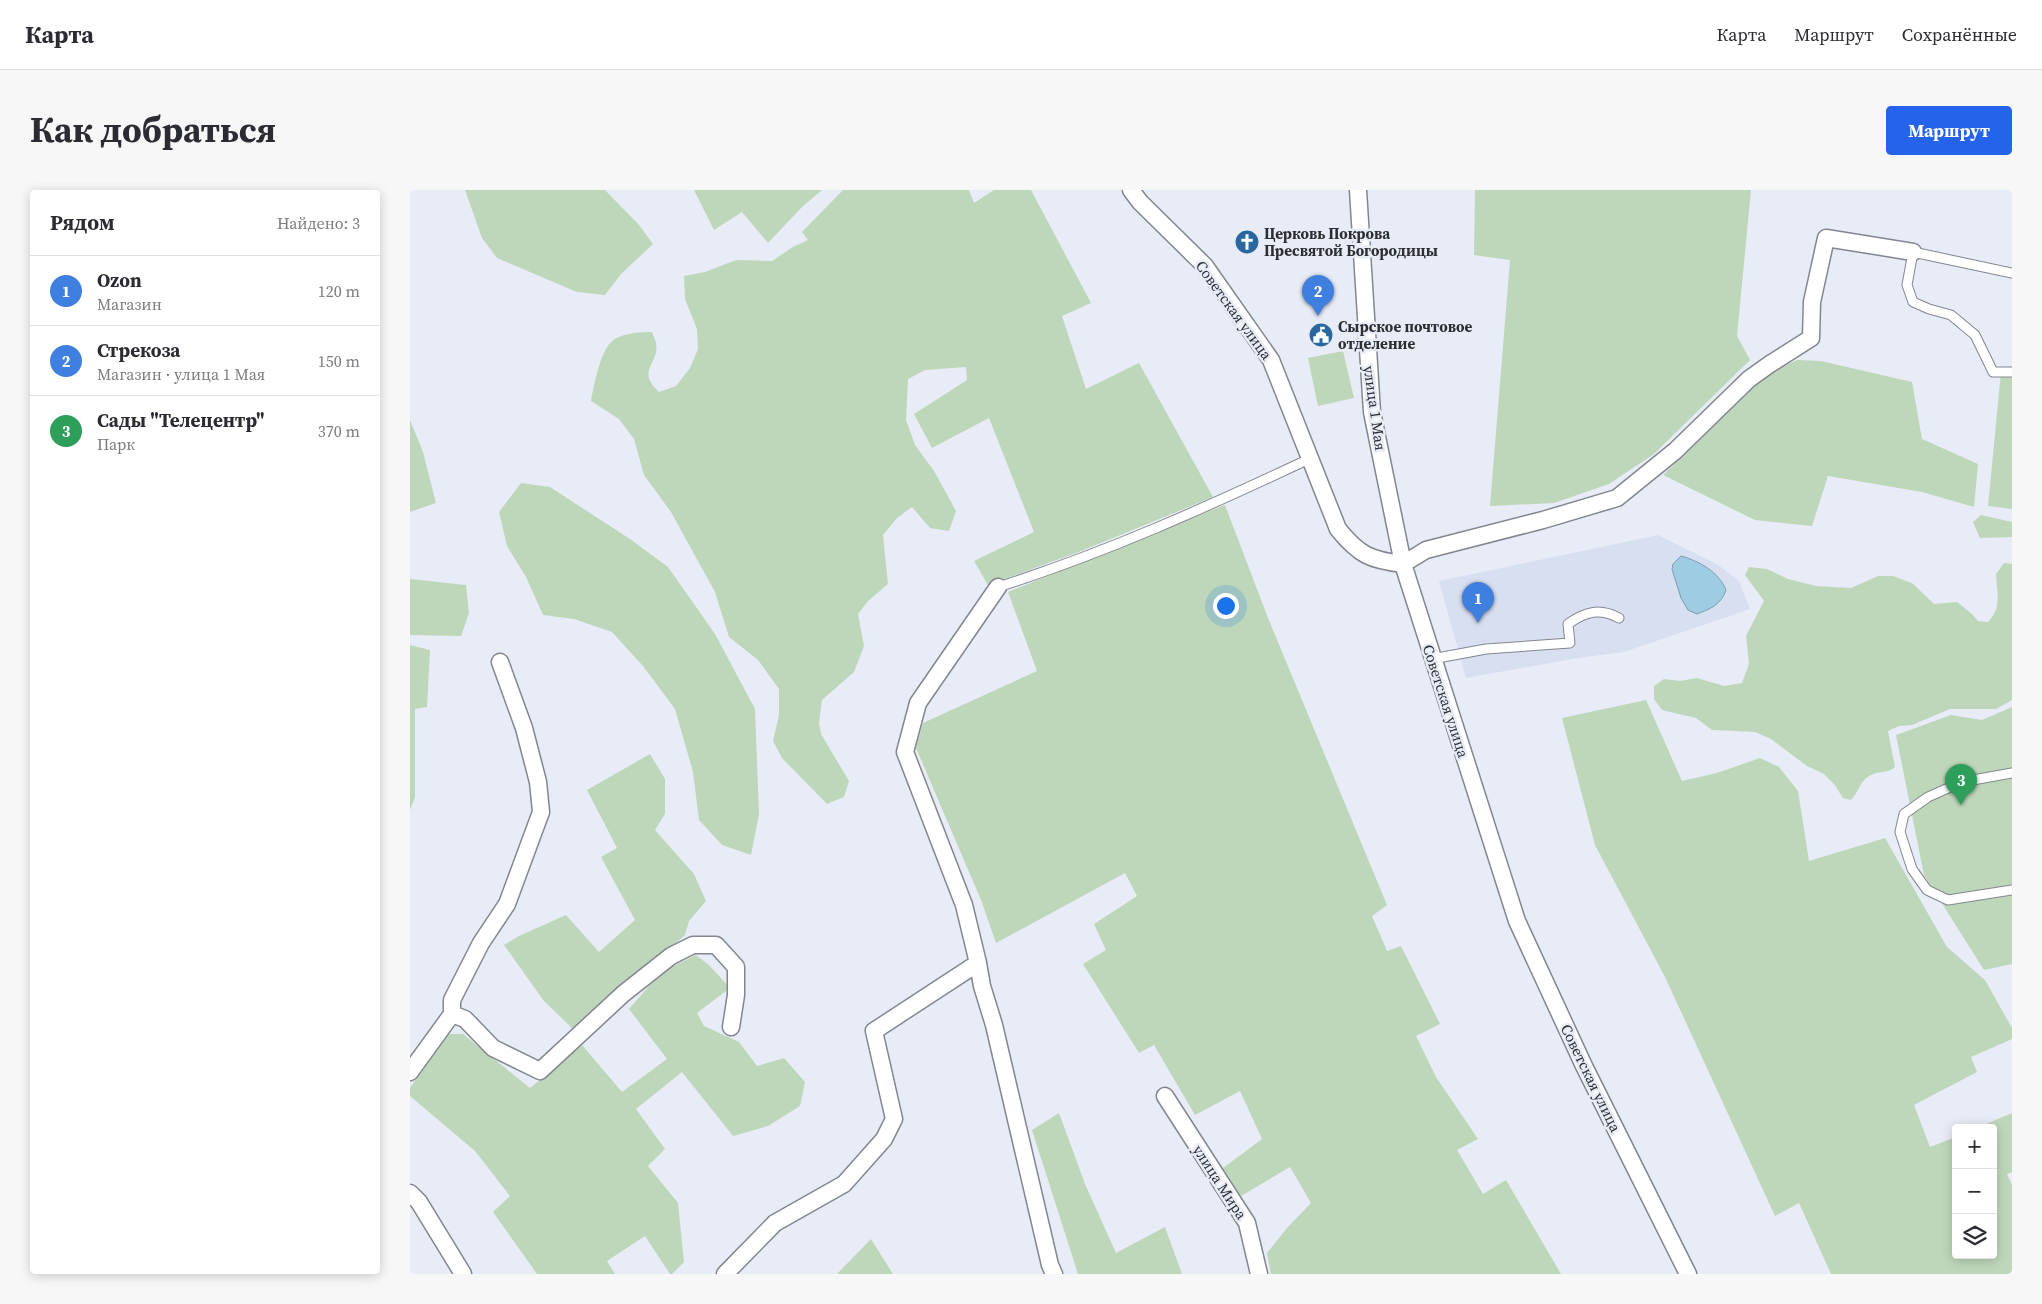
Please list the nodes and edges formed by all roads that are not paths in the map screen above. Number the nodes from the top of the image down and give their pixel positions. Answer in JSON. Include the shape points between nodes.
{"nodes":[{"id":1,"x":1130,"y":190,"type":"edge"},
{"id":2,"x":1358,"y":190,"type":"edge"},
{"id":3,"x":1913,"y":252,"type":"junction"},
{"id":4,"x":2012,"y":273,"type":"edge"},
{"id":5,"x":2012,"y":372,"type":"edge"},
{"id":6,"x":1309,"y":459,"type":"junction"},
{"id":7,"x":1403,"y":564,"type":"junction"},
{"id":8,"x":998,"y":587,"type":"joint"},
{"id":9,"x":1619,"y":618,"type":"dead end"},
{"id":10,"x":1432,"y":659,"type":"junction"},
{"id":11,"x":500,"y":662,"type":"dead end"},
{"id":12,"x":2012,"y":773,"type":"edge"},
{"id":13,"x":2012,"y":890,"type":"edge"},
{"id":14,"x":978,"y":963,"type":"junction"},
{"id":15,"x":452,"y":1014,"type":"junction"},
{"id":16,"x":731,"y":1027,"type":"dead end"},
{"id":17,"x":410,"y":1072,"type":"edge"},
{"id":18,"x":1165,"y":1096,"type":"dead end"},
{"id":19,"x":410,"y":1193,"type":"edge"},
{"id":20,"x":463,"y":1274,"type":"edge"},
{"id":21,"x":725,"y":1274,"type":"edge"},
{"id":22,"x":1054,"y":1274,"type":"edge"},
{"id":23,"x":1259,"y":1274,"type":"edge"},
{"id":24,"x":1688,"y":1274,"type":"edge"}],
"edges":[{"from":1,"to":6,"type":"street","name":"Советская улица","via":[[1205,266],[1271,360]]},
{"from":2,"to":7,"type":"street","name":"улица 1 Мая","via":[[1372,412]]},
{"from":3,"to":4,"type":"lane"},
{"from":3,"to":5,"type":"lane","via":[[1907,285],[1913,302],[1951,315],[1975,335],[1993,372]]},
{"from":3,"to":7,"type":"street","via":[[1826,238],[1812,302],[1811,338],[1749,379],[1674,451],[1617,498],[1426,550]]},
{"from":6,"to":7,"type":"street","name":"Советская улица","via":[[1338,529],[1352,546],[1381,561]]},
{"from":6,"to":8,"type":"lane","via":[[1208,506],[1043,573]]},
{"from":7,"to":10,"type":"street","name":"Советская улица"},
{"from":8,"to":14,"type":"street","via":[[918,703],[905,752],[964,905]]},
{"from":9,"to":10,"type":"lane","via":[[1606,611],[1580,615],[1568,624],[1570,643],[1486,649]]},
{"from":10,"to":24,"type":"street","name":"Советская улица","via":[[1517,921],[1584,1066]]},
{"from":11,"to":15,"type":"street","via":[[524,728],[538,782],[541,812],[507,904],[481,943],[452,1000]]},
{"from":12,"to":13,"type":"lane","via":[[1962,782],[1928,797],[1904,814],[1900,832],[1912,869],[1927,890],[1948,900]]},
{"from":14,"to":21,"type":"street","via":[[874,1031],[894,1119],[884,1139],[844,1184],[775,1223]]},
{"from":14,"to":22,"type":"street"},
{"from":15,"to":16,"type":"street","via":[[465,1019],[493,1048],[540,1071],[623,994],[671,956],[693,945],[716,945],[736,967]]},
{"from":15,"to":17,"type":"street"},
{"from":18,"to":23,"type":"street","name":"улица Мира","via":[[1247,1223]]},
{"from":19,"to":20,"type":"street","via":[[419,1202]]}]}
